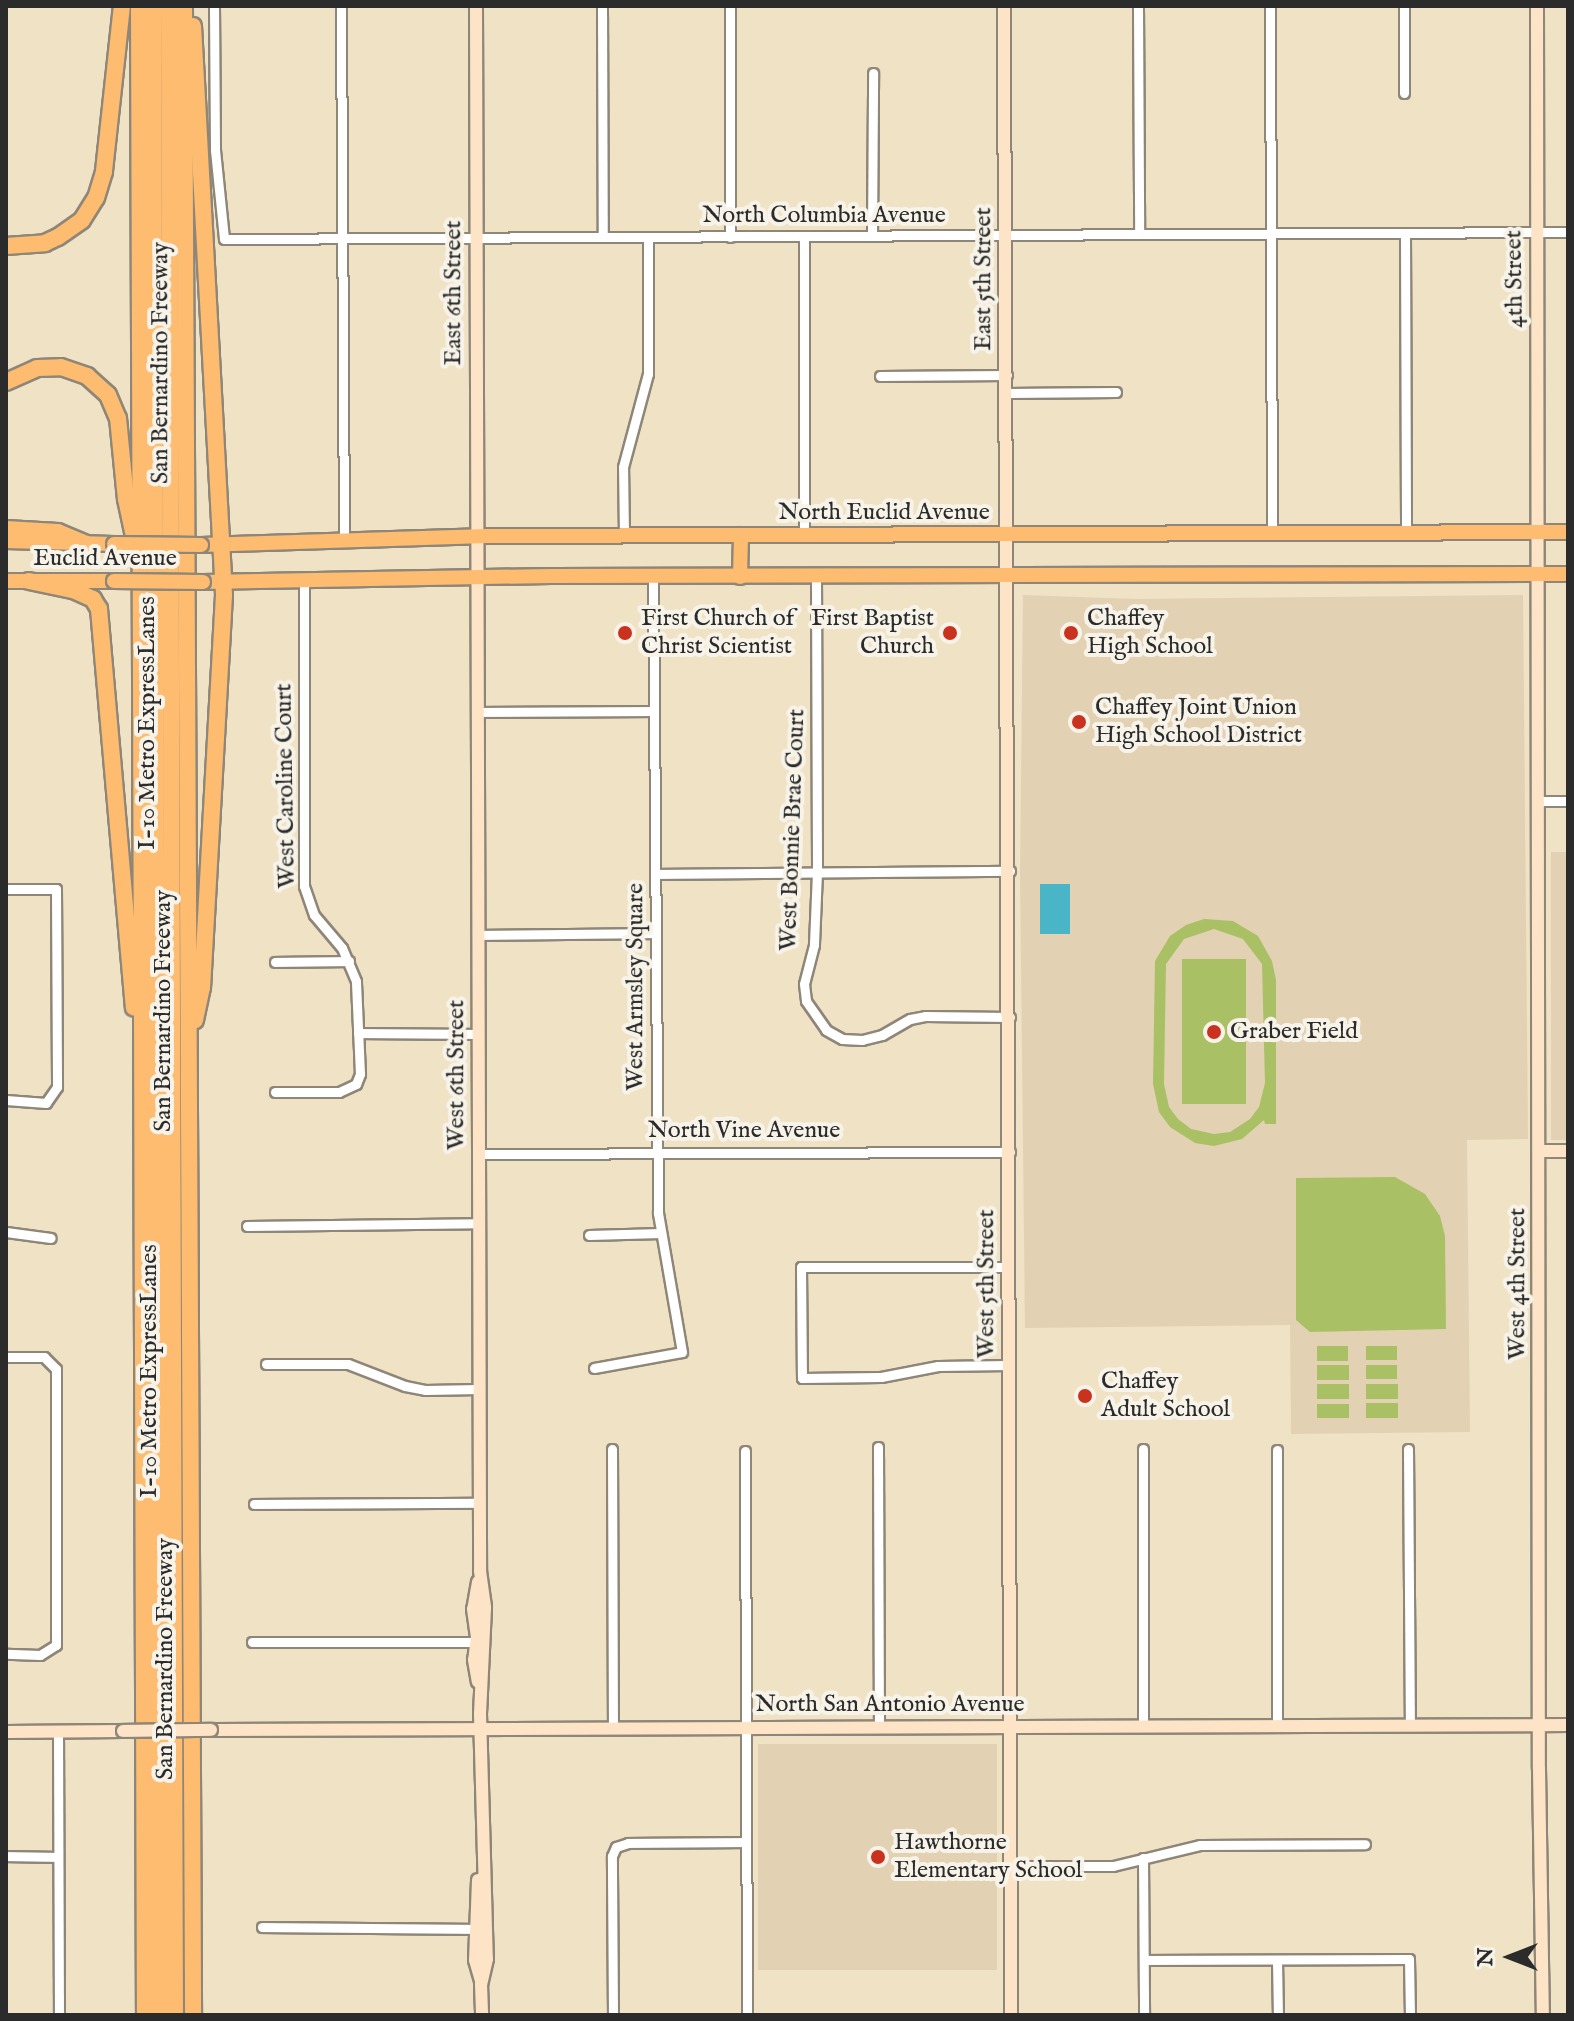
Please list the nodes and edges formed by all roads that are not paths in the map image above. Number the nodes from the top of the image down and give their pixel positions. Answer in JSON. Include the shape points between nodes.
{"nodes":[{"id":1,"x":122,"y":6,"type":"edge"},
{"id":2,"x":139,"y":6,"type":"edge"},
{"id":3,"x":153,"y":6,"type":"edge"},
{"id":4,"x":169,"y":6,"type":"edge"},
{"id":5,"x":187,"y":6,"type":"edge"},
{"id":6,"x":214,"y":6,"type":"edge"},
{"id":7,"x":341,"y":6,"type":"edge"},
{"id":8,"x":476,"y":6,"type":"edge"},
{"id":9,"x":602,"y":6,"type":"edge"},
{"id":10,"x":730,"y":6,"type":"edge"},
{"id":11,"x":1004,"y":6,"type":"edge"},
{"id":12,"x":1138,"y":6,"type":"edge"},
{"id":13,"x":1270,"y":6,"type":"edge"},
{"id":14,"x":1404,"y":6,"type":"edge"},
{"id":15,"x":1537,"y":6,"type":"edge"},
{"id":16,"x":873,"y":73,"type":"dead end"},
{"id":17,"x":1404,"y":93,"type":"dead end"},
{"id":18,"x":1537,"y":232,"type":"junction"},
{"id":19,"x":1568,"y":232,"type":"edge"},
{"id":20,"x":1139,"y":233,"type":"junction"},
{"id":21,"x":1271,"y":234,"type":"junction"},
{"id":22,"x":1405,"y":234,"type":"junction"},
{"id":23,"x":1006,"y":235,"type":"junction"},
{"id":24,"x":804,"y":236,"type":"junction"},
{"id":25,"x":872,"y":236,"type":"junction"},
{"id":26,"x":475,"y":237,"type":"junction"},
{"id":27,"x":603,"y":237,"type":"junction"},
{"id":28,"x":648,"y":237,"type":"junction"},
{"id":29,"x":730,"y":237,"type":"junction"},
{"id":30,"x":343,"y":238,"type":"junction"},
{"id":31,"x":6,"y":246,"type":"edge"},
{"id":32,"x":1007,"y":375,"type":"junction"},
{"id":33,"x":880,"y":376,"type":"dead end"},
{"id":34,"x":6,"y":382,"type":"edge"},
{"id":35,"x":1116,"y":392,"type":"dead end"},
{"id":36,"x":1007,"y":393,"type":"junction"},
{"id":37,"x":6,"y":529,"type":"edge"},
{"id":38,"x":1568,"y":532,"type":"edge"},
{"id":39,"x":1537,"y":533,"type":"junction"},
{"id":40,"x":1007,"y":534,"type":"junction"},
{"id":41,"x":1272,"y":534,"type":"junction"},
{"id":42,"x":1406,"y":534,"type":"junction"},
{"id":43,"x":624,"y":535,"type":"junction"},
{"id":44,"x":741,"y":535,"type":"junction"},
{"id":45,"x":804,"y":535,"type":"junction"},
{"id":46,"x":476,"y":536,"type":"junction"},
{"id":47,"x":6,"y":541,"type":"edge"},
{"id":48,"x":344,"y":542,"type":"junction"},
{"id":49,"x":86,"y":544,"type":"junction"},
{"id":50,"x":201,"y":545,"type":"joint"},
{"id":51,"x":223,"y":546,"type":"junction"},
{"id":52,"x":1006,"y":552,"type":"joint"},
{"id":53,"x":1538,"y":552,"type":"joint"},
{"id":54,"x":141,"y":570,"type":"junction"},
{"id":55,"x":1538,"y":574,"type":"junction"},
{"id":56,"x":1568,"y":574,"type":"edge"},
{"id":57,"x":1006,"y":576,"type":"junction"},
{"id":58,"x":740,"y":577,"type":"junction"},
{"id":59,"x":816,"y":577,"type":"junction"},
{"id":60,"x":653,"y":578,"type":"junction"},
{"id":61,"x":476,"y":579,"type":"junction"},
{"id":62,"x":6,"y":581,"type":"edge"},
{"id":63,"x":29,"y":581,"type":"junction"},
{"id":64,"x":224,"y":581,"type":"junction"},
{"id":65,"x":304,"y":581,"type":"junction"},
{"id":66,"x":654,"y":711,"type":"junction"},
{"id":67,"x":478,"y":712,"type":"junction"},
{"id":68,"x":1539,"y":801,"type":"junction"},
{"id":69,"x":1568,"y":801,"type":"edge"},
{"id":70,"x":1010,"y":871,"type":"junction"},
{"id":71,"x":817,"y":872,"type":"junction"},
{"id":72,"x":656,"y":874,"type":"junction"},
{"id":73,"x":6,"y":889,"type":"edge"},
{"id":74,"x":656,"y":933,"type":"junction"},
{"id":75,"x":478,"y":935,"type":"junction"},
{"id":76,"x":349,"y":961,"type":"junction"},
{"id":77,"x":275,"y":962,"type":"dead end"},
{"id":78,"x":1010,"y":1017,"type":"junction"},
{"id":79,"x":358,"y":1033,"type":"junction"},
{"id":80,"x":479,"y":1034,"type":"junction"},
{"id":81,"x":188,"y":1053,"type":"junction"},
{"id":82,"x":143,"y":1089,"type":"junction"},
{"id":83,"x":275,"y":1092,"type":"dead end"},
{"id":84,"x":6,"y":1100,"type":"edge"},
{"id":85,"x":1540,"y":1151,"type":"junction"},
{"id":86,"x":1568,"y":1151,"type":"edge"},
{"id":87,"x":1010,"y":1152,"type":"junction"},
{"id":88,"x":479,"y":1154,"type":"junction"},
{"id":89,"x":657,"y":1154,"type":"junction"},
{"id":90,"x":479,"y":1223,"type":"junction"},
{"id":91,"x":247,"y":1226,"type":"dead end"},
{"id":92,"x":6,"y":1232,"type":"edge"},
{"id":93,"x":661,"y":1233,"type":"junction"},
{"id":94,"x":589,"y":1235,"type":"dead end"},
{"id":95,"x":51,"y":1238,"type":"dead end"},
{"id":96,"x":1009,"y":1267,"type":"junction"},
{"id":97,"x":6,"y":1357,"type":"edge"},
{"id":98,"x":266,"y":1364,"type":"dead end"},
{"id":99,"x":1009,"y":1365,"type":"junction"},
{"id":100,"x":594,"y":1368,"type":"dead end"},
{"id":101,"x":480,"y":1389,"type":"junction"},
{"id":102,"x":878,"y":1447,"type":"dead end"},
{"id":103,"x":612,"y":1449,"type":"dead end"},
{"id":104,"x":1143,"y":1449,"type":"dead end"},
{"id":105,"x":1408,"y":1449,"type":"dead end"},
{"id":106,"x":1277,"y":1450,"type":"dead end"},
{"id":107,"x":745,"y":1451,"type":"dead end"},
{"id":108,"x":480,"y":1503,"type":"junction"},
{"id":109,"x":254,"y":1504,"type":"dead end"},
{"id":110,"x":252,"y":1642,"type":"dead end"},
{"id":111,"x":479,"y":1642,"type":"junction"},
{"id":112,"x":6,"y":1654,"type":"edge"},
{"id":113,"x":1277,"y":1725,"type":"junction"},
{"id":114,"x":1410,"y":1725,"type":"junction"},
{"id":115,"x":1541,"y":1725,"type":"junction"},
{"id":116,"x":1568,"y":1725,"type":"edge"},
{"id":117,"x":1143,"y":1726,"type":"junction"},
{"id":118,"x":745,"y":1727,"type":"junction"},
{"id":119,"x":879,"y":1727,"type":"junction"},
{"id":120,"x":1011,"y":1727,"type":"junction"},
{"id":121,"x":480,"y":1728,"type":"junction"},
{"id":122,"x":613,"y":1728,"type":"junction"},
{"id":123,"x":58,"y":1731,"type":"junction"},
{"id":124,"x":6,"y":1732,"type":"edge"},
{"id":125,"x":746,"y":1842,"type":"junction"},
{"id":126,"x":1365,"y":1844,"type":"dead end"},
{"id":127,"x":6,"y":1856,"type":"edge"},
{"id":128,"x":57,"y":1857,"type":"junction"},
{"id":129,"x":1143,"y":1858,"type":"junction"},
{"id":130,"x":1012,"y":1866,"type":"junction"},
{"id":131,"x":262,"y":1927,"type":"dead end"},
{"id":132,"x":481,"y":1929,"type":"junction"},
{"id":133,"x":1144,"y":1960,"type":"junction"},
{"id":134,"x":1277,"y":1960,"type":"junction"},
{"id":135,"x":59,"y":2015,"type":"edge"},
{"id":136,"x":145,"y":2015,"type":"edge"},
{"id":137,"x":160,"y":2015,"type":"edge"},
{"id":138,"x":175,"y":2015,"type":"edge"},
{"id":139,"x":193,"y":2015,"type":"edge"},
{"id":140,"x":482,"y":2015,"type":"edge"},
{"id":141,"x":613,"y":2015,"type":"edge"},
{"id":142,"x":747,"y":2015,"type":"edge"},
{"id":143,"x":1011,"y":2015,"type":"edge"},
{"id":144,"x":1144,"y":2015,"type":"edge"},
{"id":145,"x":1278,"y":2015,"type":"edge"},
{"id":146,"x":1410,"y":2015,"type":"edge"},
{"id":147,"x":1543,"y":2015,"type":"edge"}],
"edges":[{"from":1,"to":31,"type":"highway","via":[[104,171],[96,198],[82,220],[58,237]]},
{"from":2,"to":54,"type":"highway","name":"San Bernardino Freeway"},
{"from":3,"to":137,"type":"highway","name":"I-10 Metro ExpressLanes"},
{"from":4,"to":138,"type":"highway","name":"I-10 Metro ExpressLanes"},
{"from":5,"to":51,"type":"highway","via":[[194,29]]},
{"from":5,"to":81,"type":"highway","name":"San Bernardino Freeway"},
{"from":6,"to":30,"type":"street","name":"North Columbia Avenue","via":[[215,150],[224,239]]},
{"from":7,"to":30,"type":"street"},
{"from":8,"to":26,"type":"main road","name":"East 6th Street"},
{"from":9,"to":27,"type":"street"},
{"from":10,"to":29,"type":"street"},
{"from":11,"to":23,"type":"main road","name":"East 5th Street"},
{"from":12,"to":20,"type":"street"},
{"from":13,"to":21,"type":"street"},
{"from":14,"to":17,"type":"street"},
{"from":15,"to":18,"type":"main road","name":"4th Street"},
{"from":16,"to":25,"type":"street"},
{"from":18,"to":19,"type":"street","name":"North Columbia Avenue"},
{"from":18,"to":22,"type":"street","name":"North Columbia Avenue"},
{"from":18,"to":39,"type":"main road","name":"4th Street"},
{"from":20,"to":21,"type":"street","name":"North Columbia Avenue"},
{"from":20,"to":23,"type":"street","name":"North Columbia Avenue"},
{"from":21,"to":22,"type":"street","name":"North Columbia Avenue"},
{"from":21,"to":41,"type":"street"},
{"from":22,"to":42,"type":"street"},
{"from":23,"to":25,"type":"street","name":"North Columbia Avenue"},
{"from":23,"to":32,"type":"main road","name":"East 5th Street"},
{"from":24,"to":25,"type":"street","name":"North Columbia Avenue"},
{"from":24,"to":29,"type":"street","name":"North Columbia Avenue"},
{"from":24,"to":45,"type":"street"},
{"from":26,"to":27,"type":"street","name":"North Columbia Avenue"},
{"from":26,"to":30,"type":"street","name":"North Columbia Avenue"},
{"from":26,"to":46,"type":"main road","name":"East 6th Street"},
{"from":27,"to":28,"type":"street","name":"North Columbia Avenue"},
{"from":28,"to":29,"type":"street","name":"North Columbia Avenue"},
{"from":28,"to":43,"type":"street","via":[[648,374],[623,467]]},
{"from":30,"to":48,"type":"street"},
{"from":32,"to":33,"type":"street"},
{"from":32,"to":36,"type":"main road","name":"East 5th Street"},
{"from":34,"to":54,"type":"highway","via":[[37,368],[61,367],[95,380],[108,395],[118,418],[126,499]]},
{"from":35,"to":36,"type":"street"},
{"from":36,"to":40,"type":"main road","name":"East 5th Street"},
{"from":37,"to":49,"type":"highway","via":[[58,532]]},
{"from":38,"to":39,"type":"main road","name":"North Euclid Avenue"},
{"from":39,"to":42,"type":"main road","name":"North Euclid Avenue"},
{"from":39,"to":53,"type":"main road","name":"4th Street"},
{"from":40,"to":41,"type":"main road","name":"North Euclid Avenue"},
{"from":40,"to":45,"type":"main road","name":"North Euclid Avenue"},
{"from":40,"to":52,"type":"main road","name":"East 5th Street"},
{"from":41,"to":42,"type":"main road","name":"North Euclid Avenue"},
{"from":43,"to":44,"type":"main road","name":"North Euclid Avenue"},
{"from":43,"to":46,"type":"main road","name":"North Euclid Avenue"},
{"from":44,"to":45,"type":"main road","name":"North Euclid Avenue"},
{"from":44,"to":58,"type":"main road"},
{"from":46,"to":48,"type":"main road","name":"North Euclid Avenue"},
{"from":46,"to":61,"type":"main road","name":"East 6th Street"},
{"from":47,"to":49,"type":"main road","name":"Euclid Avenue"},
{"from":48,"to":51,"type":"main road","name":"North Euclid Avenue"},
{"from":49,"to":50,"type":"main road","name":"Euclid Avenue","bridge":true},
{"from":50,"to":51,"type":"main road","name":"North Euclid Avenue"},
{"from":51,"to":64,"type":"highway"},
{"from":52,"to":57,"type":"main road","name":"West 5th Street"},
{"from":53,"to":55,"type":"main road","name":"West 4th Street"},
{"from":54,"to":82,"type":"highway","name":"San Bernardino Freeway"},
{"from":55,"to":56,"type":"main road"},
{"from":55,"to":57,"type":"main road"},
{"from":55,"to":68,"type":"main road","name":"West 4th Street"},
{"from":57,"to":59,"type":"main road"},
{"from":57,"to":70,"type":"main road","name":"West 5th Street"},
{"from":58,"to":59,"type":"main road"},
{"from":58,"to":60,"type":"main road"},
{"from":59,"to":71,"type":"street","name":"West Bonnie Brae Court"},
{"from":60,"to":61,"type":"main road"},
{"from":60,"to":66,"type":"street","name":"West Armsley Square"},
{"from":61,"to":65,"type":"main road"},
{"from":61,"to":67,"type":"main road","name":"West 6th Street"},
{"from":62,"to":63,"type":"main road","name":"Euclid Avenue"},
{"from":63,"to":64,"type":"main road","name":"Euclid Avenue","bridge":true},
{"from":63,"to":82,"type":"highway","via":[[73,590],[93,599],[99,609]]},
{"from":64,"to":65,"type":"main road"},
{"from":64,"to":81,"type":"highway","via":[[202,987]]},
{"from":65,"to":76,"type":"street","name":"West Caroline Court","via":[[304,886],[314,915]]},
{"from":66,"to":67,"type":"street"},
{"from":66,"to":72,"type":"street","name":"West Armsley Square"},
{"from":67,"to":75,"type":"main road","name":"West 6th Street"},
{"from":68,"to":69,"type":"street"},
{"from":68,"to":85,"type":"main road","name":"West 4th Street"},
{"from":70,"to":71,"type":"street"},
{"from":70,"to":78,"type":"main road","name":"West 5th Street"},
{"from":71,"to":72,"type":"street"},
{"from":71,"to":78,"type":"street","name":"West Bonnie Brae Court","via":[[814,945],[804,984],[806,1001],[826,1030],[842,1039],[862,1040],[925,1016]]},
{"from":72,"to":74,"type":"street","name":"West Armsley Square"},
{"from":73,"to":84,"type":"street","via":[[56,889],[55,1094],[46,1103]]},
{"from":74,"to":75,"type":"street"},
{"from":74,"to":89,"type":"street","name":"West Armsley Square"},
{"from":75,"to":80,"type":"main road","name":"West 6th Street"},
{"from":76,"to":77,"type":"street"},
{"from":76,"to":79,"type":"street","name":"West Caroline Court","via":[[357,990]]},
{"from":78,"to":87,"type":"main road","name":"West 5th Street"},
{"from":79,"to":80,"type":"street"},
{"from":79,"to":83,"type":"street","name":"West Caroline Court","via":[[360,1074],[349,1089]]},
{"from":80,"to":88,"type":"main road","name":"West 6th Street"},
{"from":81,"to":139,"type":"highway","name":"San Bernardino Freeway"},
{"from":82,"to":136,"type":"highway","name":"San Bernardino Freeway"},
{"from":85,"to":86,"type":"main road"},
{"from":85,"to":115,"type":"main road","name":"West 4th Street"},
{"from":87,"to":89,"type":"street","name":"North Vine Avenue"},
{"from":87,"to":96,"type":"main road","name":"West 5th Street"},
{"from":88,"to":89,"type":"street","name":"North Vine Avenue"},
{"from":88,"to":90,"type":"main road","name":"West 6th Street"},
{"from":89,"to":93,"type":"street","name":"West Armsley Square"},
{"from":90,"to":91,"type":"street"},
{"from":90,"to":101,"type":"main road","name":"West 6th Street"},
{"from":92,"to":95,"type":"street"},
{"from":93,"to":94,"type":"street"},
{"from":93,"to":100,"type":"street","name":"West Armsley Square","via":[[682,1352]]},
{"from":96,"to":99,"type":"main road","name":"West 5th Street"},
{"from":96,"to":99,"type":"street","via":[[801,1267],[802,1378],[866,1378],[938,1366]]},
{"from":97,"to":112,"type":"street","via":[[44,1357],[56,1369],[56,1645],[40,1655]]},
{"from":98,"to":101,"type":"street","via":[[348,1364],[405,1386]]},
{"from":99,"to":120,"type":"main road","name":"West 5th Street"},
{"from":101,"to":108,"type":"main road","name":"West 6th Street"},
{"from":102,"to":119,"type":"street"},
{"from":103,"to":122,"type":"street"},
{"from":104,"to":117,"type":"street"},
{"from":105,"to":114,"type":"street"},
{"from":106,"to":113,"type":"street"},
{"from":107,"to":118,"type":"street"},
{"from":108,"to":109,"type":"street"},
{"from":108,"to":111,"type":"main road","name":"West 6th Street","via":[[485,1608]]},
{"from":110,"to":111,"type":"street"},
{"from":111,"to":121,"type":"main road","name":"West 6th Street","via":[[485,1660]]},
{"from":113,"to":114,"type":"main road","name":"North San Antonio Avenue"},
{"from":113,"to":117,"type":"main road","name":"North San Antonio Avenue"},
{"from":114,"to":115,"type":"main road","name":"North San Antonio Avenue"},
{"from":115,"to":116,"type":"main road","name":"North San Antonio Avenue"},
{"from":115,"to":147,"type":"main road","name":"West 4th Street"},
{"from":117,"to":120,"type":"main road","name":"North San Antonio Avenue"},
{"from":118,"to":119,"type":"main road","name":"North San Antonio Avenue"},
{"from":118,"to":122,"type":"main road","name":"North San Antonio Avenue"},
{"from":118,"to":125,"type":"street"},
{"from":119,"to":120,"type":"main road","name":"North San Antonio Avenue"},
{"from":120,"to":130,"type":"main road","name":"West 5th Street"},
{"from":121,"to":122,"type":"main road","name":"North San Antonio Avenue"},
{"from":121,"to":123,"type":"main road","name":"North San Antonio Avenue","bridge":true},
{"from":121,"to":132,"type":"main road","name":"West 6th Street"},
{"from":123,"to":124,"type":"main road","name":"North San Antonio Avenue"},
{"from":123,"to":128,"type":"street"},
{"from":125,"to":141,"type":"street","via":[[621,1844],[612,1856]]},
{"from":125,"to":142,"type":"street"},
{"from":126,"to":129,"type":"street","via":[[1200,1845]]},
{"from":127,"to":128,"type":"street"},
{"from":128,"to":135,"type":"street"},
{"from":129,"to":130,"type":"street","via":[[1113,1866]]},
{"from":129,"to":133,"type":"street"},
{"from":130,"to":143,"type":"main road","name":"West 5th Street"},
{"from":131,"to":132,"type":"street"},
{"from":132,"to":140,"type":"main road","name":"West 6th Street","via":[[475,1960]]},
{"from":133,"to":134,"type":"street"},
{"from":133,"to":144,"type":"street"},
{"from":134,"to":145,"type":"street"},
{"from":134,"to":146,"type":"street","via":[[1409,1959]]}]}
